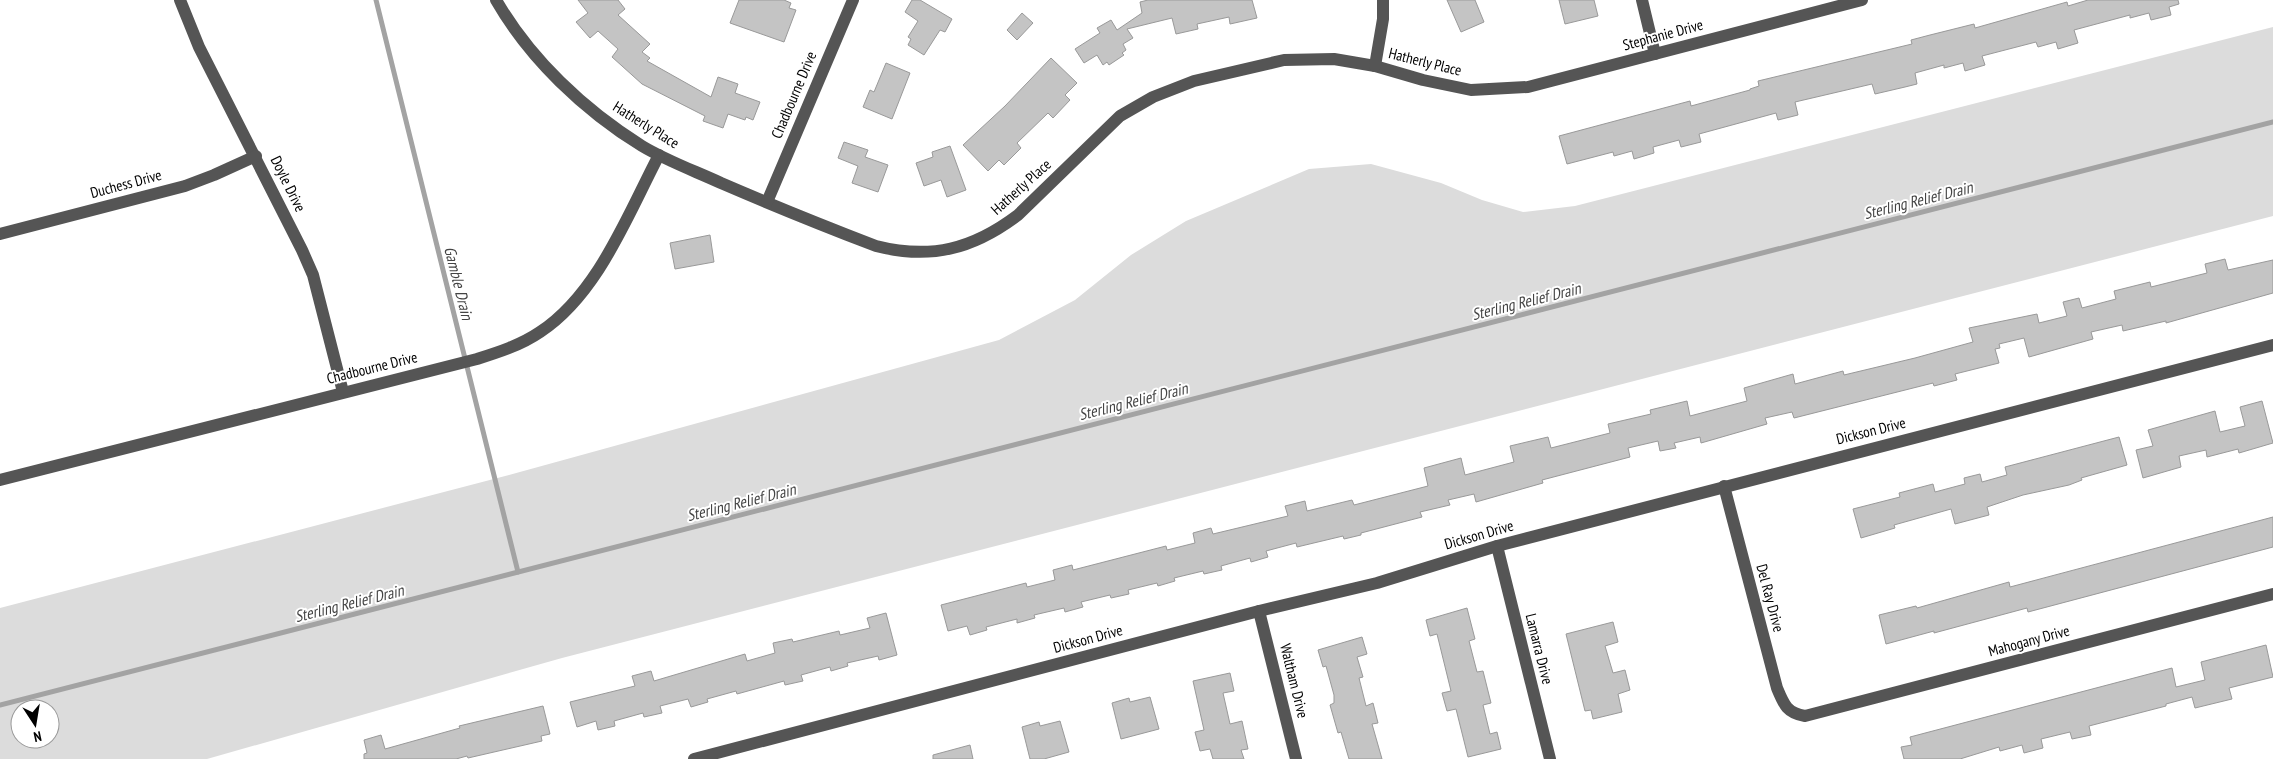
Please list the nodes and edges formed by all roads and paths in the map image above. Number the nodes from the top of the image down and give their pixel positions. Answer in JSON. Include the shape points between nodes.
{"nodes":[{"id":1,"x":180,"y":0,"type":"edge"},
{"id":2,"x":496,"y":0,"type":"edge"},
{"id":3,"x":853,"y":0,"type":"edge"},
{"id":4,"x":1383,"y":0,"type":"edge"},
{"id":5,"x":1642,"y":0,"type":"edge"},
{"id":6,"x":1862,"y":0,"type":"edge"},
{"id":7,"x":1655,"y":54,"type":"junction"},
{"id":8,"x":1375,"y":66,"type":"junction"},
{"id":9,"x":1471,"y":90,"type":"joint"},
{"id":10,"x":659,"y":155,"type":"junction"},
{"id":11,"x":256,"y":156,"type":"junction"},
{"id":12,"x":767,"y":202,"type":"junction"},
{"id":13,"x":0,"y":234,"type":"edge"},
{"id":14,"x":2273,"y":345,"type":"edge"},
{"id":15,"x":342,"y":392,"type":"junction"},
{"id":16,"x":0,"y":480,"type":"edge"},
{"id":17,"x":1724,"y":486,"type":"junction"},
{"id":18,"x":1497,"y":546,"type":"junction"},
{"id":19,"x":2273,"y":594,"type":"edge"},
{"id":20,"x":1259,"y":611,"type":"junction"},
{"id":21,"x":1793,"y":714,"type":"joint"},
{"id":22,"x":700,"y":758,"type":"edge"},
{"id":23,"x":1296,"y":759,"type":"edge"},
{"id":24,"x":1550,"y":759,"type":"edge"}],
"edges":[{"from":1,"to":11,"type":"street","name":"Doyle Drive","via":[[199,47]]},
{"from":2,"to":10,"type":"street","name":"Hatherly Place","via":[[542,63],[596,113]]},
{"from":3,"to":12,"type":"street","name":"Chadbourne Drive"},
{"from":4,"to":8,"type":"street"},
{"from":5,"to":7,"type":"street"},
{"from":6,"to":7,"type":"street","name":"Stephanie Drive"},
{"from":7,"to":9,"type":"street","name":"Stephanie Drive","via":[[1528,87]]},
{"from":8,"to":9,"type":"street","name":"Hatherly Place"},
{"from":8,"to":12,"type":"street","name":"Hatherly Place","via":[[1334,59],[1284,60],[1194,81],[1153,97],[1120,116],[1001,228],[943,251],[897,252]]},
{"from":10,"to":12,"type":"street","name":"Hatherly Place"},
{"from":10,"to":15,"type":"street","name":"Chadbourne Drive","via":[[613,245],[587,286],[542,331],[477,359]]},
{"from":11,"to":13,"type":"street","name":"Duchess Drive","via":[[185,186]]},
{"from":11,"to":15,"type":"street","name":"Doyle Drive","via":[[313,275]]},
{"from":14,"to":17,"type":"street","name":"Dickson Drive"},
{"from":15,"to":16,"type":"street","name":"Chadbourne Drive"},
{"from":17,"to":18,"type":"street","name":"Dickson Drive"},
{"from":17,"to":21,"type":"street","name":"Del Ray Drive","via":[[1777,688]]},
{"from":18,"to":20,"type":"street","name":"Dickson Drive","via":[[1377,583]]},
{"from":18,"to":24,"type":"street","name":"Lamarra Drive"},
{"from":19,"to":21,"type":"street","name":"Mahogany Drive","via":[[1805,716]]},
{"from":20,"to":22,"type":"street","name":"Dickson Drive"},
{"from":20,"to":23,"type":"street","name":"Waltham Drive"}]}
